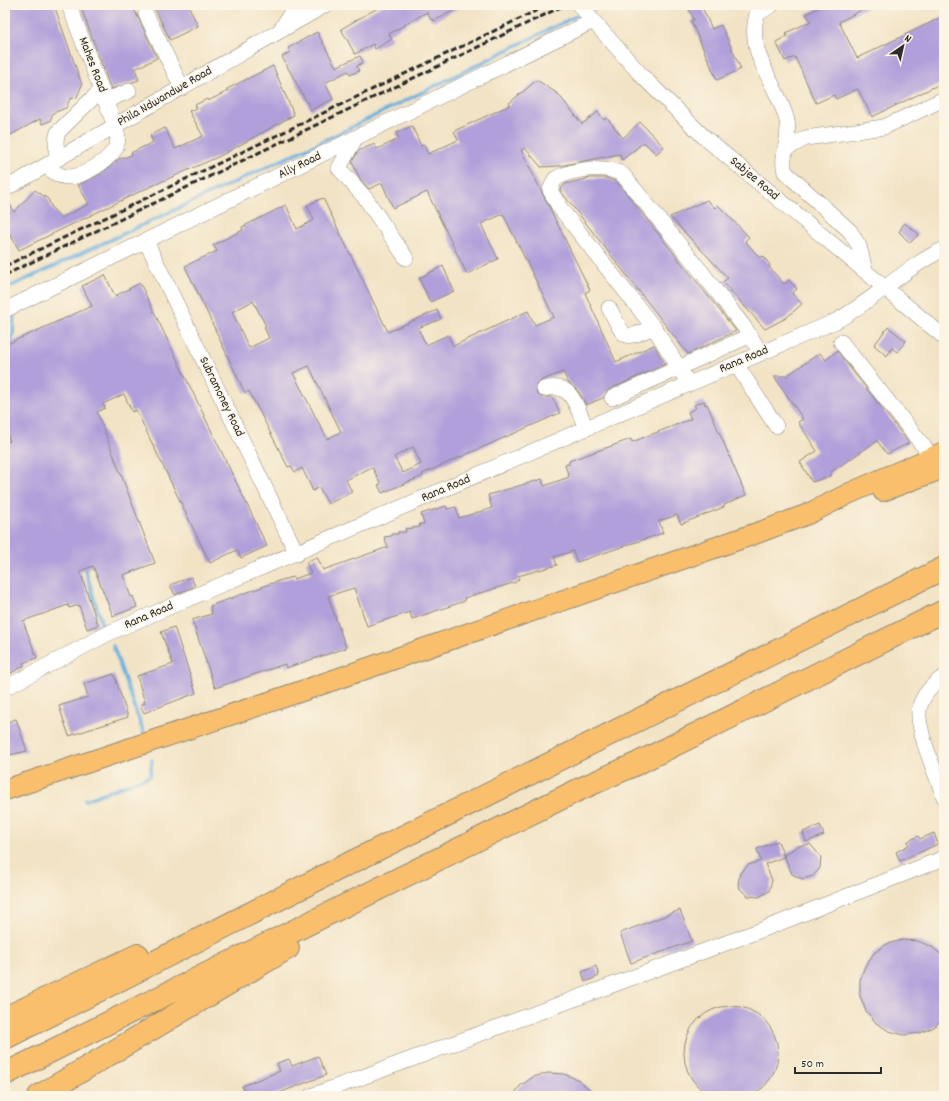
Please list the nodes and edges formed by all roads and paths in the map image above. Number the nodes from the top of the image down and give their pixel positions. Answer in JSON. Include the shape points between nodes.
{"nodes":[{"id":1,"x":69,"y":5,"type":"edge"},
{"id":2,"x":301,"y":5,"type":"edge"},
{"id":3,"x":325,"y":5,"type":"edge"},
{"id":4,"x":579,"y":5,"type":"edge"},
{"id":5,"x":772,"y":5,"type":"edge"},
{"id":6,"x":146,"y":14,"type":"dead end"},
{"id":7,"x":593,"y":21,"type":"junction"},
{"id":8,"x":279,"y":32,"type":"junction"},
{"id":9,"x":182,"y":88,"type":"junction"},
{"id":10,"x":129,"y":91,"type":"dead end"},
{"id":11,"x":103,"y":96,"type":"junction"},
{"id":12,"x":944,"y":99,"type":"edge"},
{"id":13,"x":116,"y":126,"type":"junction"},
{"id":14,"x":355,"y":140,"type":"junction"},
{"id":15,"x":787,"y":148,"type":"junction"},
{"id":16,"x":51,"y":163,"type":"junction"},
{"id":17,"x":5,"y":189,"type":"edge"},
{"id":18,"x":146,"y":241,"type":"junction"},
{"id":19,"x":944,"y":249,"type":"edge"},
{"id":20,"x":406,"y":258,"type":"dead end"},
{"id":21,"x":865,"y":270,"type":"junction"},
{"id":22,"x":885,"y":286,"type":"junction"},
{"id":23,"x":610,"y":308,"type":"dead end"},
{"id":24,"x":5,"y":310,"type":"edge"},
{"id":25,"x":654,"y":327,"type":"junction"},
{"id":26,"x":749,"y":336,"type":"junction"},
{"id":27,"x":944,"y":337,"type":"edge"},
{"id":28,"x":841,"y":342,"type":"dead end"},
{"id":29,"x":761,"y":353,"type":"junction"},
{"id":30,"x":736,"y":364,"type":"junction"},
{"id":31,"x":679,"y":367,"type":"junction"},
{"id":32,"x":689,"y":384,"type":"junction"},
{"id":33,"x":544,"y":389,"type":"dead end"},
{"id":34,"x":612,"y":398,"type":"dead end"},
{"id":35,"x":776,"y":426,"type":"dead end"},
{"id":36,"x":586,"y":428,"type":"junction"},
{"id":37,"x":940,"y":459,"type":"edge"},
{"id":38,"x":297,"y":554,"type":"junction"},
{"id":39,"x":944,"y":568,"type":"edge"},
{"id":40,"x":944,"y":611,"type":"edge"},
{"id":41,"x":944,"y":677,"type":"edge"},
{"id":42,"x":5,"y":688,"type":"edge"},
{"id":43,"x":5,"y":790,"type":"edge"},
{"id":44,"x":944,"y":797,"type":"edge"},
{"id":45,"x":944,"y":858,"type":"edge"},
{"id":46,"x":338,"y":869,"type":"junction"},
{"id":47,"x":370,"y":892,"type":"junction"},
{"id":48,"x":5,"y":1018,"type":"edge"},
{"id":49,"x":5,"y":1038,"type":"edge"},
{"id":50,"x":5,"y":1074,"type":"edge"},
{"id":51,"x":39,"y":1096,"type":"edge"},
{"id":52,"x":311,"y":1096,"type":"edge"}],
"edges":[{"from":1,"to":11,"type":"street","name":"Mahes Road"},
{"from":2,"to":8,"type":"street","via":[[292,11]]},
{"from":3,"to":8,"type":"street","name":"Phila Ndwandwe Road"},
{"from":4,"to":7,"type":"street","name":"Sabjee Road"},
{"from":5,"to":15,"type":"street","via":[[757,14],[754,35],[761,62],[785,113],[788,130]]},
{"from":6,"to":9,"type":"street"},
{"from":7,"to":14,"type":"street","name":"Ally Road"},
{"from":7,"to":21,"type":"street","name":"Sabjee Road","via":[[642,76],[704,137]]},
{"from":8,"to":9,"type":"street","name":"Phila Ndwandwe Road"},
{"from":9,"to":13,"type":"street","name":"Phila Ndwandwe Road"},
{"from":10,"to":11,"type":"street"},
{"from":11,"to":13,"type":"street","name":"Mahes Road"},
{"from":11,"to":16,"type":"street","via":[[58,132]]},
{"from":12,"to":15,"type":"street","via":[[884,127],[806,138]]},
{"from":13,"to":16,"type":"street","name":"Phila Ndwandwe Road"},
{"from":13,"to":16,"type":"street","via":[[118,137],[115,150],[95,166],[67,177],[56,174]]},
{"from":14,"to":18,"type":"street","name":"Ally Road"},
{"from":14,"to":20,"type":"street","via":[[339,168],[366,199]]},
{"from":15,"to":21,"type":"street","via":[[783,164],[787,174],[850,232],[859,246]]},
{"from":16,"to":17,"type":"street","name":"Phila Ndwandwe Road"},
{"from":18,"to":24,"type":"street","name":"Ally Road"},
{"from":18,"to":38,"type":"street","name":"Subramoney Road"},
{"from":19,"to":22,"type":"street","name":"Rana Road","via":[[930,255]]},
{"from":21,"to":22,"type":"street","name":"Sabjee Road"},
{"from":22,"to":27,"type":"street","name":"Sabjee Road"},
{"from":22,"to":29,"type":"street","name":"Rana Road","via":[[848,314]]},
{"from":23,"to":25,"type":"street","via":[[626,336],[633,336]]},
{"from":25,"to":26,"type":"street","via":[[560,208],[550,190],[555,179],[598,168],[623,175],[700,270]]},
{"from":25,"to":31,"type":"street"},
{"from":26,"to":29,"type":"street"},
{"from":26,"to":31,"type":"street"},
{"from":28,"to":37,"type":"street"},
{"from":29,"to":30,"type":"street","name":"Rana Road"},
{"from":30,"to":32,"type":"street","name":"Rana Road"},
{"from":30,"to":35,"type":"street"},
{"from":31,"to":32,"type":"street"},
{"from":31,"to":34,"type":"street"},
{"from":32,"to":36,"type":"street","name":"Rana Road"},
{"from":33,"to":36,"type":"street","via":[[556,386],[566,390]]},
{"from":36,"to":38,"type":"street","name":"Rana Road"},
{"from":37,"to":43,"type":"main road","via":[[848,504],[808,514],[292,695]]},
{"from":38,"to":42,"type":"street","name":"Rana Road","via":[[111,632]]},
{"from":39,"to":46,"type":"highway"},
{"from":40,"to":47,"type":"highway"},
{"from":41,"to":44,"type":"street","via":[[934,683],[918,711],[921,730]]},
{"from":45,"to":52,"type":"street","via":[[764,929]]},
{"from":46,"to":48,"type":"highway","via":[[143,953]]},
{"from":46,"to":49,"type":"highway"},
{"from":47,"to":50,"type":"highway"},
{"from":47,"to":51,"type":"highway","via":[[301,940]]}]}
